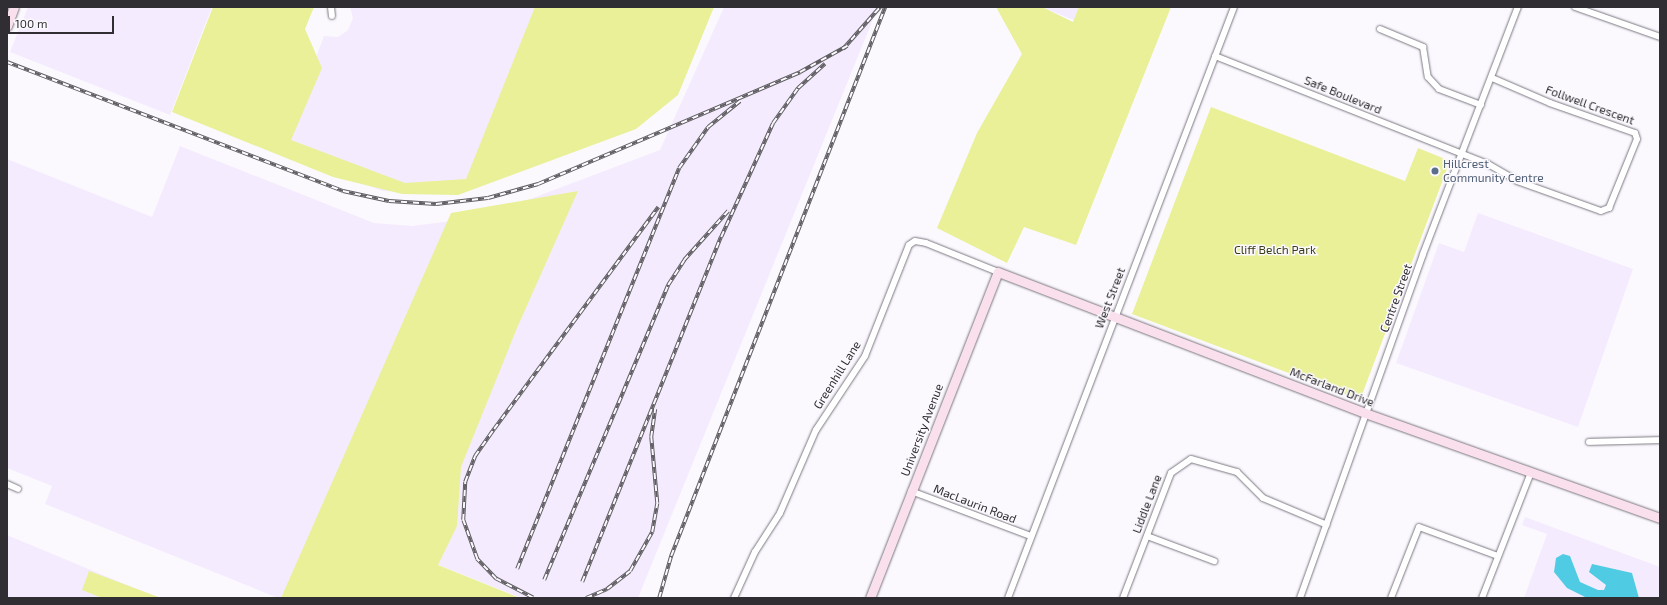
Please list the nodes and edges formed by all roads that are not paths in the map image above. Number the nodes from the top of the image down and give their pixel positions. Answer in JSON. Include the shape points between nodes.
{"nodes":[{"id":1,"x":14,"y":7,"type":"edge"},
{"id":2,"x":331,"y":7,"type":"edge"},
{"id":3,"x":1234,"y":7,"type":"edge"},
{"id":4,"x":1518,"y":7,"type":"edge"},
{"id":5,"x":1575,"y":7,"type":"edge"},
{"id":6,"x":332,"y":16,"type":"dead end"},
{"id":7,"x":7,"y":26,"type":"edge"},
{"id":8,"x":1380,"y":29,"type":"dead end"},
{"id":9,"x":1660,"y":38,"type":"edge"},
{"id":10,"x":1215,"y":56,"type":"junction"},
{"id":11,"x":1492,"y":78,"type":"junction"},
{"id":12,"x":1481,"y":105,"type":"junction"},
{"id":13,"x":1462,"y":155,"type":"junction"},
{"id":14,"x":998,"y":272,"type":"junction"},
{"id":15,"x":1114,"y":318,"type":"junction"},
{"id":16,"x":1365,"y":413,"type":"junction"},
{"id":17,"x":1660,"y":440,"type":"edge"},
{"id":18,"x":1589,"y":442,"type":"dead end"},
{"id":19,"x":1531,"y":472,"type":"junction"},
{"id":20,"x":7,"y":484,"type":"edge"},
{"id":21,"x":18,"y":489,"type":"dead end"},
{"id":22,"x":911,"y":491,"type":"junction"},
{"id":23,"x":1660,"y":518,"type":"edge"},
{"id":24,"x":1327,"y":525,"type":"junction"},
{"id":25,"x":1031,"y":536,"type":"junction"},
{"id":26,"x":1147,"y":536,"type":"junction"},
{"id":27,"x":1498,"y":556,"type":"junction"},
{"id":28,"x":1214,"y":561,"type":"dead end"},
{"id":29,"x":734,"y":598,"type":"edge"},
{"id":30,"x":870,"y":598,"type":"edge"},
{"id":31,"x":1008,"y":598,"type":"edge"},
{"id":32,"x":1123,"y":598,"type":"edge"},
{"id":33,"x":1300,"y":598,"type":"edge"},
{"id":34,"x":1391,"y":598,"type":"edge"},
{"id":35,"x":1482,"y":598,"type":"edge"}],
"edges":[{"from":1,"to":7,"type":"street"},
{"from":2,"to":6,"type":"street"},
{"from":3,"to":10,"type":"street","name":"West Street"},
{"from":4,"to":11,"type":"street","name":"Centre Street"},
{"from":5,"to":9,"type":"street"},
{"from":8,"to":12,"type":"street","via":[[1423,47],[1428,77],[1439,89]]},
{"from":10,"to":13,"type":"street","name":"Safe Boulevard"},
{"from":10,"to":15,"type":"street","name":"West Street"},
{"from":11,"to":12,"type":"street","name":"Centre Street"},
{"from":11,"to":13,"type":"street","name":"Follwell Crescent","via":[[1550,103],[1635,133],[1637,139],[1613,204],[1601,211],[1517,181]]},
{"from":12,"to":13,"type":"street","name":"Centre Street"},
{"from":13,"to":16,"type":"street","name":"Centre Street"},
{"from":14,"to":15,"type":"street","name":"McFarland Drive"},
{"from":14,"to":22,"type":"street","name":"University Avenue"},
{"from":14,"to":29,"type":"street","name":"Greenhill Lane","via":[[926,243],[915,241],[908,245],[865,356],[816,430],[780,513],[755,552]]},
{"from":15,"to":16,"type":"street","name":"McFarland Drive"},
{"from":15,"to":25,"type":"street","name":"West Street"},
{"from":16,"to":19,"type":"street","name":"McFarland Drive"},
{"from":16,"to":24,"type":"street","name":"Centre Street"},
{"from":17,"to":18,"type":"street"},
{"from":19,"to":23,"type":"street","name":"McFarland Drive"},
{"from":19,"to":27,"type":"street"},
{"from":20,"to":21,"type":"street"},
{"from":22,"to":25,"type":"street","name":"MacLaurin Road"},
{"from":22,"to":30,"type":"street","name":"University Avenue"},
{"from":24,"to":26,"type":"street","name":"Liddle Lane","via":[[1263,498],[1237,472],[1191,459],[1171,473]]},
{"from":24,"to":33,"type":"street","name":"Centre Street"},
{"from":25,"to":31,"type":"street","name":"West Street"},
{"from":26,"to":28,"type":"street"},
{"from":26,"to":32,"type":"street","name":"Liddle Lane"},
{"from":27,"to":34,"type":"street","via":[[1419,527]]},
{"from":27,"to":35,"type":"street"}]}
